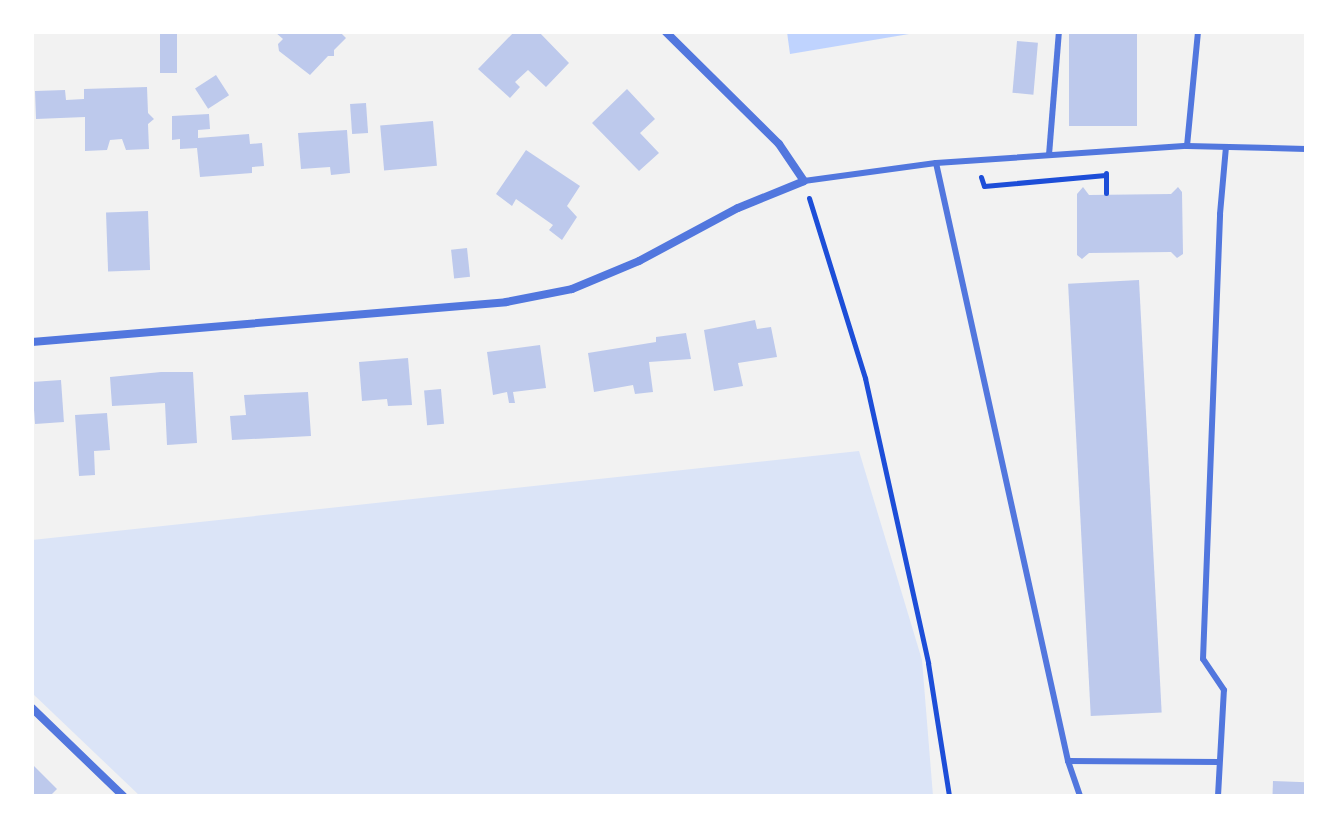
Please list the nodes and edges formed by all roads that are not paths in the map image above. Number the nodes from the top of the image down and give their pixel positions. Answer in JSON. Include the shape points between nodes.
{"nodes":[{"id":1,"x":666,"y":32,"type":"edge"},
{"id":2,"x":1059,"y":32,"type":"edge"},
{"id":3,"x":1198,"y":32,"type":"edge"},
{"id":4,"x":1187,"y":146,"type":"junction"},
{"id":5,"x":1226,"y":147,"type":"junction"},
{"id":6,"x":1306,"y":149,"type":"edge"},
{"id":7,"x":1049,"y":155,"type":"junction"},
{"id":8,"x":936,"y":163,"type":"junction"},
{"id":9,"x":804,"y":181,"type":"junction"},
{"id":10,"x":32,"y":342,"type":"edge"},
{"id":11,"x":32,"y":708,"type":"edge"},
{"id":12,"x":1068,"y":761,"type":"junction"},
{"id":13,"x":1219,"y":762,"type":"junction"},
{"id":14,"x":123,"y":796,"type":"edge"},
{"id":15,"x":1080,"y":796,"type":"edge"},
{"id":16,"x":1218,"y":796,"type":"edge"}],
"edges":[{"from":1,"to":9,"type":"street","via":[[779,144]]},
{"from":2,"to":7,"type":"lane"},
{"from":3,"to":4,"type":"lane"},
{"from":4,"to":5,"type":"lane"},
{"from":4,"to":7,"type":"lane"},
{"from":5,"to":6,"type":"lane"},
{"from":5,"to":13,"type":"lane","via":[[1203,659],[1224,690]]},
{"from":7,"to":8,"type":"lane"},
{"from":8,"to":9,"type":"lane"},
{"from":8,"to":12,"type":"lane"},
{"from":9,"to":10,"type":"street","via":[[572,289],[506,302]]},
{"from":11,"to":14,"type":"street"},
{"from":12,"to":13,"type":"lane"},
{"from":12,"to":15,"type":"lane"},
{"from":13,"to":16,"type":"lane"}]}
